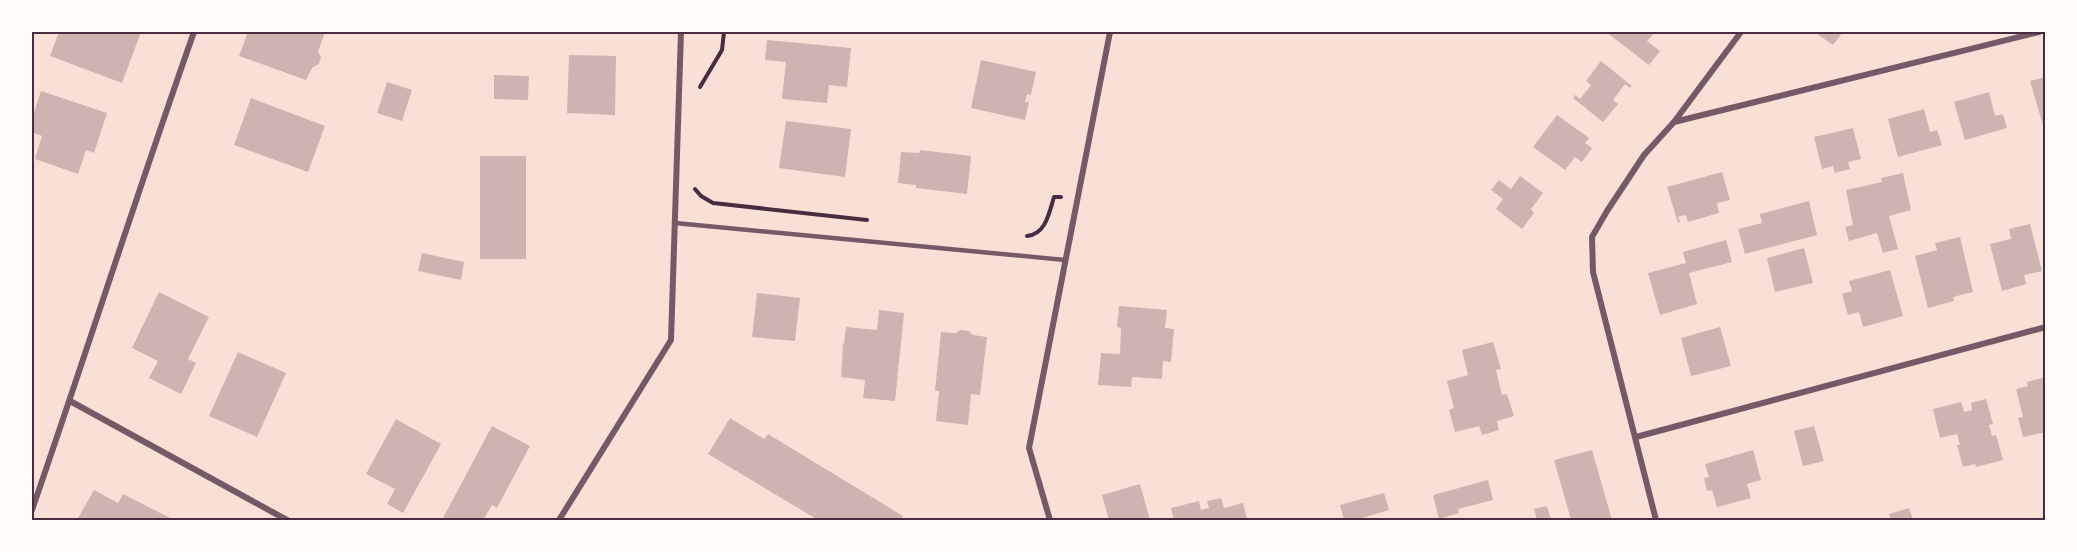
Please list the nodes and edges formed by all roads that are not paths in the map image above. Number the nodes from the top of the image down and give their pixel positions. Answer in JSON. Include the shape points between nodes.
{"nodes":[{"id":1,"x":194,"y":32,"type":"edge"},
{"id":2,"x":681,"y":32,"type":"edge"},
{"id":3,"x":1110,"y":32,"type":"edge"},
{"id":4,"x":1741,"y":32,"type":"edge"},
{"id":5,"x":2039,"y":32,"type":"edge"},
{"id":6,"x":1674,"y":122,"type":"junction"},
{"id":7,"x":675,"y":223,"type":"junction"},
{"id":8,"x":1065,"y":260,"type":"junction"},
{"id":9,"x":2046,"y":327,"type":"edge"},
{"id":10,"x":70,"y":401,"type":"junction"},
{"id":11,"x":1636,"y":437,"type":"junction"},
{"id":12,"x":32,"y":510,"type":"edge"},
{"id":13,"x":287,"y":520,"type":"edge"},
{"id":14,"x":559,"y":520,"type":"edge"},
{"id":15,"x":1050,"y":520,"type":"edge"},
{"id":16,"x":1656,"y":520,"type":"edge"}],
"edges":[{"from":1,"to":10,"type":"street"},
{"from":2,"to":7,"type":"street"},
{"from":3,"to":8,"type":"street"},
{"from":4,"to":6,"type":"street"},
{"from":5,"to":6,"type":"street"},
{"from":6,"to":11,"type":"street","via":[[1644,155],[1592,237],[1593,272]]},
{"from":7,"to":8,"type":"lane"},
{"from":7,"to":14,"type":"street","via":[[671,340]]},
{"from":8,"to":15,"type":"street","via":[[1029,448]]},
{"from":9,"to":11,"type":"street"},
{"from":10,"to":12,"type":"street"},
{"from":10,"to":13,"type":"street"},
{"from":11,"to":16,"type":"street"}]}
